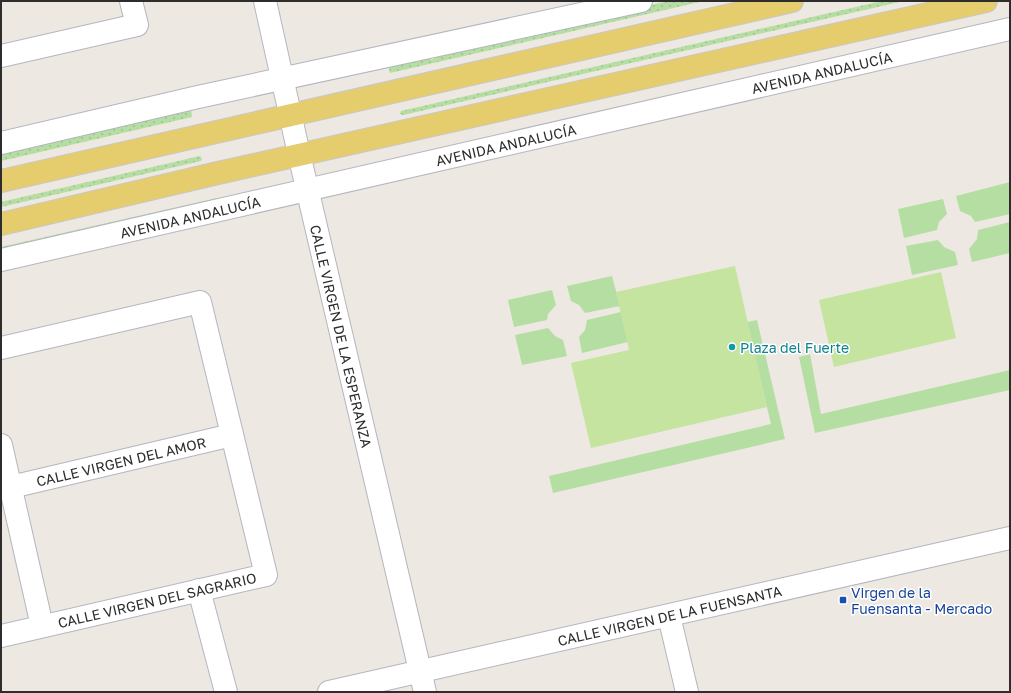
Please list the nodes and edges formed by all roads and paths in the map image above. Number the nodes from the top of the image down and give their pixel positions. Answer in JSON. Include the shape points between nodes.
{"nodes":[{"id":1,"x":131,"y":1,"type":"edge"},
{"id":2,"x":265,"y":1,"type":"edge"},
{"id":3,"x":641,"y":1,"type":"edge"},
{"id":4,"x":792,"y":1,"type":"edge"},
{"id":5,"x":986,"y":1,"type":"edge"},
{"id":6,"x":1010,"y":29,"type":"edge"},
{"id":7,"x":1,"y":56,"type":"edge"},
{"id":8,"x":282,"y":78,"type":"junction"},
{"id":9,"x":290,"y":115,"type":"junction"},
{"id":10,"x":1,"y":143,"type":"edge"},
{"id":11,"x":299,"y":154,"type":"junction"},
{"id":12,"x":1,"y":181,"type":"edge"},
{"id":13,"x":306,"y":189,"type":"junction"},
{"id":14,"x":1,"y":224,"type":"edge"},
{"id":15,"x":1,"y":260,"type":"edge"},
{"id":16,"x":1,"y":348,"type":"edge"},
{"id":17,"x":232,"y":435,"type":"junction"},
{"id":18,"x":1,"y":445,"type":"edge"},
{"id":19,"x":11,"y":487,"type":"junction"},
{"id":20,"x":1010,"y":538,"type":"edge"},
{"id":21,"x":199,"y":590,"type":"junction"},
{"id":22,"x":669,"y":616,"type":"junction"},
{"id":23,"x":42,"y":626,"type":"junction"},
{"id":24,"x":1,"y":636,"type":"edge"},
{"id":25,"x":423,"y":682,"type":"edge"},
{"id":26,"x":226,"y":692,"type":"edge"},
{"id":27,"x":329,"y":692,"type":"edge"},
{"id":28,"x":687,"y":692,"type":"edge"}],
"edges":[{"from":1,"to":7,"type":"street","via":[[137,25]]},
{"from":2,"to":8,"type":"street","name":"CALLE VIRGEN DE LA ESPERANZA"},
{"from":3,"to":8,"type":"street"},
{"from":4,"to":9,"type":"main road"},
{"from":5,"to":11,"type":"main road"},
{"from":6,"to":13,"type":"street","name":"AVENIDA ANDALUCÍA"},
{"from":8,"to":9,"type":"street","name":"CALLE VIRGEN DE LA ESPERANZA"},
{"from":8,"to":10,"type":"street"},
{"from":9,"to":11,"type":"street","name":"CALLE VIRGEN DE LA ESPERANZA"},
{"from":9,"to":12,"type":"main road"},
{"from":11,"to":13,"type":"street","name":"CALLE VIRGEN DE LA ESPERANZA"},
{"from":11,"to":14,"type":"main road"},
{"from":13,"to":15,"type":"street","name":"AVENIDA ANDALUCÍA"},
{"from":13,"to":25,"type":"street","name":"CALLE VIRGEN DE LA ESPERANZA"},
{"from":16,"to":17,"type":"street","via":[[200,302]]},
{"from":17,"to":19,"type":"street","name":"CALLE VIRGEN DEL AMOR"},
{"from":17,"to":21,"type":"street","name":"CALLE VIRGEN DEL SAGRARIO","via":[[266,575]]},
{"from":18,"to":19,"type":"street"},
{"from":19,"to":23,"type":"street"},
{"from":20,"to":22,"type":"street","name":"CALLE VIRGEN DE LA FUENSANTA"},
{"from":21,"to":23,"type":"street","name":"CALLE VIRGEN DEL SAGRARIO"},
{"from":21,"to":26,"type":"street"},
{"from":22,"to":25,"type":"street","name":"CALLE VIRGEN DE LA FUENSANTA"},
{"from":22,"to":28,"type":"street"},
{"from":23,"to":24,"type":"street","name":"CALLE VIRGEN DEL SAGRARIO"},
{"from":25,"to":27,"type":"street","name":"CALLE VIRGEN DE LA FUENSANTA"}]}
